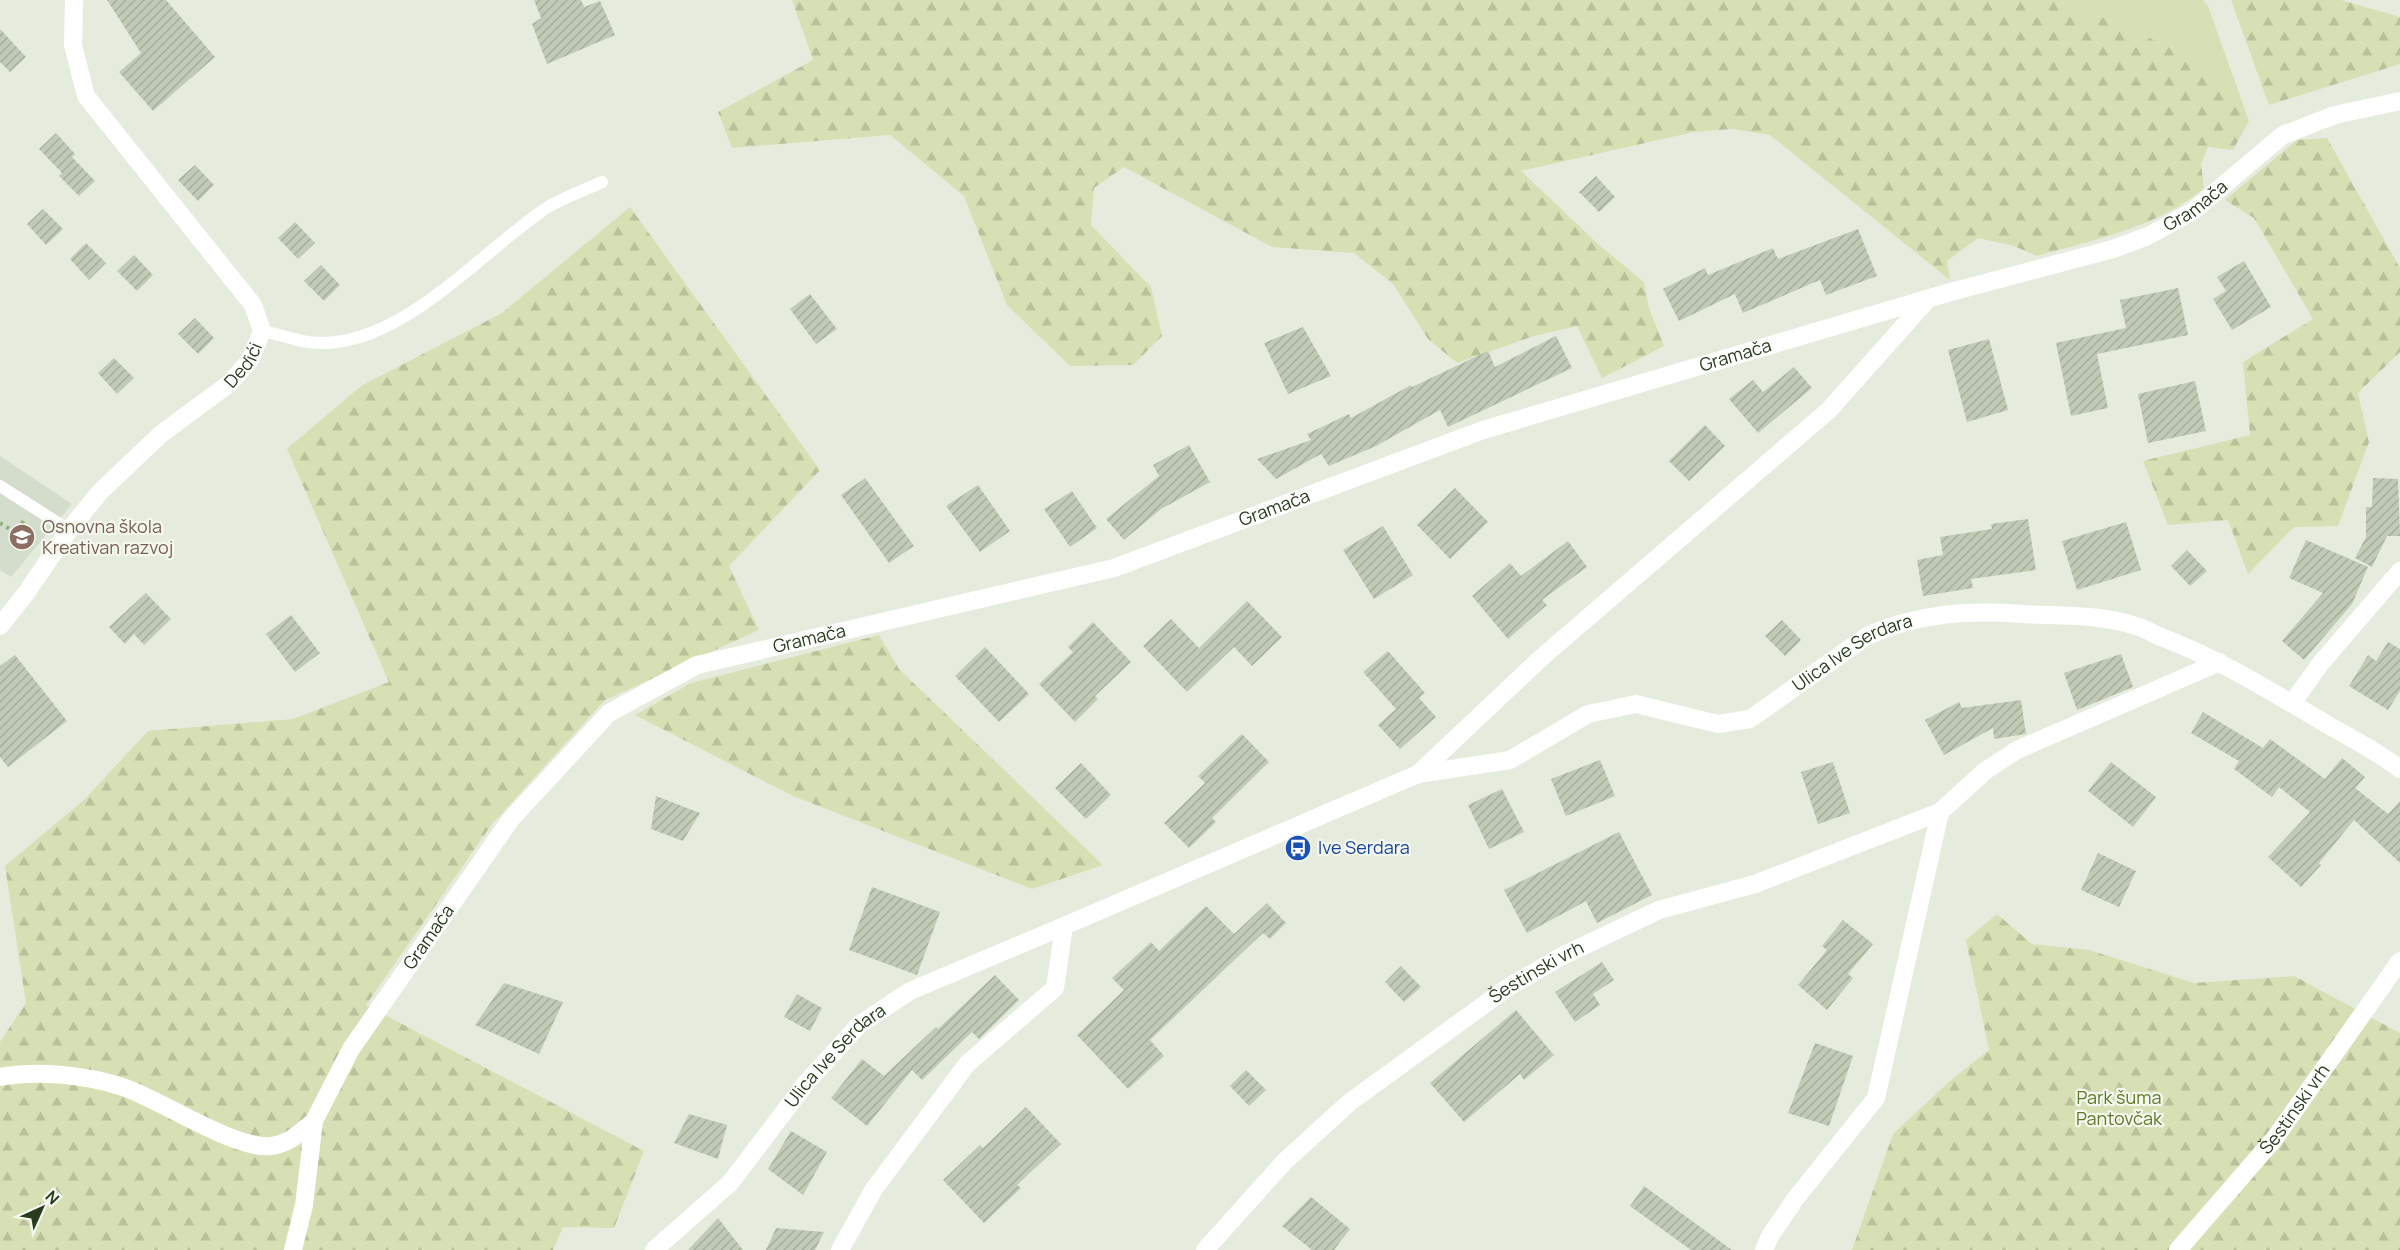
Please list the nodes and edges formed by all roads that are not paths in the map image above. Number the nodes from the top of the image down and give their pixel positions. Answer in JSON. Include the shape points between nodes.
{"nodes":[{"id":1,"x":74,"y":0,"type":"edge"},
{"id":2,"x":2400,"y":101,"type":"edge"},
{"id":3,"x":602,"y":182,"type":"dead end"},
{"id":4,"x":1928,"y":299,"type":"junction"},
{"id":5,"x":262,"y":331,"type":"junction"},
{"id":6,"x":0,"y":486,"type":"edge"},
{"id":7,"x":69,"y":530,"type":"junction"},
{"id":8,"x":2400,"y":571,"type":"edge"},
{"id":9,"x":0,"y":626,"type":"edge"},
{"id":10,"x":2220,"y":662,"type":"junction"},
{"id":11,"x":2293,"y":702,"type":"junction"},
{"id":12,"x":2400,"y":769,"type":"edge"},
{"id":13,"x":1418,"y":774,"type":"junction"},
{"id":14,"x":1940,"y":812,"type":"junction"},
{"id":15,"x":1064,"y":926,"type":"junction"},
{"id":16,"x":2400,"y":961,"type":"edge"},
{"id":17,"x":0,"y":1077,"type":"edge"},
{"id":18,"x":314,"y":1121,"type":"junction"},
{"id":19,"x":293,"y":1250,"type":"edge"},
{"id":20,"x":654,"y":1250,"type":"edge"},
{"id":21,"x":840,"y":1250,"type":"edge"},
{"id":22,"x":1205,"y":1250,"type":"edge"},
{"id":23,"x":1764,"y":1250,"type":"edge"},
{"id":24,"x":2178,"y":1250,"type":"edge"}],
"edges":[{"from":1,"to":5,"type":"street","name":"Dedići","via":[[73,45],[86,96],[253,305]]},
{"from":2,"to":4,"type":"street","name":"Gramača","via":[[2335,115],[2283,135],[2193,211],[2140,239]]},
{"from":3,"to":5,"type":"lane","via":[[549,207],[422,306],[372,332],[338,341],[308,342]]},
{"from":4,"to":13,"type":"street","name":"Ulica Ive Serdara","via":[[1829,411],[1541,658]]},
{"from":4,"to":18,"type":"street","name":"Gramača","via":[[1482,430],[1114,568],[697,665],[609,713],[511,819],[351,1049]]},
{"from":5,"to":7,"type":"street","name":"Dedići","via":[[250,360],[230,383],[161,434],[100,492]]},
{"from":6,"to":7,"type":"lane"},
{"from":7,"to":9,"type":"street","name":"Dedići"},
{"from":8,"to":11,"type":"street"},
{"from":10,"to":11,"type":"street","name":"Ulica Ive Serdara"},
{"from":10,"to":13,"type":"street","name":"Ulica Ive Serdara","via":[[2137,626],[2084,616],[1982,611],[1938,615],[1889,626],[1868,636],[1750,719],[1718,724],[1636,705],[1617,707],[1588,714],[1510,760]]},
{"from":10,"to":14,"type":"street","name":"Šestinski vrh","via":[[2017,750],[1985,771]]},
{"from":11,"to":12,"type":"street"},
{"from":13,"to":15,"type":"street","name":"Ulica Ive Serdara"},
{"from":14,"to":22,"type":"street","name":"Šestinski vrh","via":[[1755,884],[1659,910],[1560,957],[1507,988],[1350,1102],[1305,1140]]},
{"from":14,"to":23,"type":"street","via":[[1876,1098],[1796,1198]]},
{"from":15,"to":20,"type":"street","name":"Ulica Ive Serdara","via":[[910,991],[859,1025],[806,1083],[730,1183]]},
{"from":15,"to":21,"type":"street","via":[[1055,988],[967,1064],[874,1189]]},
{"from":16,"to":24,"type":"street","name":"Šestinski vrh","via":[[2275,1138]]},
{"from":17,"to":18,"type":"street","name":"Gramača","via":[[74,1076],[123,1087],[237,1140],[270,1146],[291,1140]]},
{"from":18,"to":19,"type":"street","name":"Gramača","via":[[304,1205]]}]}
